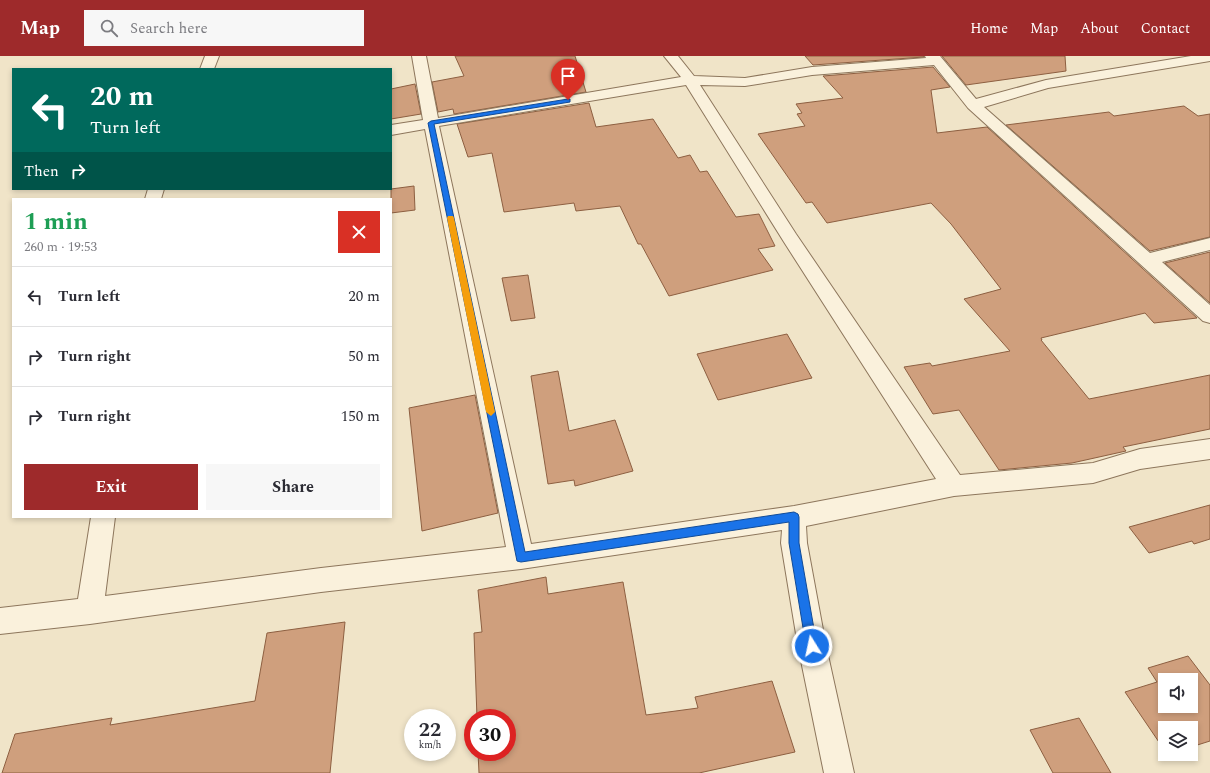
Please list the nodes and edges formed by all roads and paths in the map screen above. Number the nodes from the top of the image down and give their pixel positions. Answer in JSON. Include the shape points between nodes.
{"nodes":[{"id":1,"x":212,"y":56,"type":"edge"},
{"id":2,"x":419,"y":56,"type":"edge"},
{"id":3,"x":671,"y":56,"type":"edge"},
{"id":4,"x":935,"y":58,"type":"edge"},
{"id":5,"x":1210,"y":58,"type":"edge"},
{"id":6,"x":207,"y":68,"type":"edge"},
{"id":7,"x":690,"y":80,"type":"junction"},
{"id":8,"x":973,"y":104,"type":"junction"},
{"id":9,"x":431,"y":123,"type":"junction"},
{"id":10,"x":392,"y":130,"type":"edge"},
{"id":11,"x":1210,"y":244,"type":"edge"},
{"id":12,"x":1146,"y":260,"type":"junction"},
{"id":13,"x":1210,"y":316,"type":"edge"},
{"id":14,"x":1210,"y":448,"type":"edge"},
{"id":15,"x":954,"y":486,"type":"junction"},
{"id":16,"x":794,"y":517,"type":"junction"},
{"id":17,"x":103,"y":518,"type":"edge"},
{"id":18,"x":521,"y":557,"type":"junction"},
{"id":19,"x":90,"y":611,"type":"junction"},
{"id":20,"x":0,"y":621,"type":"edge"},
{"id":21,"x":839,"y":773,"type":"edge"}],
"edges":[{"from":1,"to":6,"type":"street"},
{"from":2,"to":9,"type":"street"},
{"from":3,"to":7,"type":"street"},
{"from":4,"to":7,"type":"street","via":[[812,71],[745,82]]},
{"from":4,"to":8,"type":"street"},
{"from":5,"to":8,"type":"street","via":[[1046,84]]},
{"from":7,"to":9,"type":"street"},
{"from":7,"to":15,"type":"street","via":[[790,238]]},
{"from":8,"to":12,"type":"street"},
{"from":9,"to":10,"type":"street"},
{"from":9,"to":18,"type":"street"},
{"from":11,"to":12,"type":"street"},
{"from":12,"to":13,"type":"street"},
{"from":14,"to":15,"type":"street","via":[[1140,459],[1093,473]]},
{"from":15,"to":16,"type":"street"},
{"from":16,"to":18,"type":"street"},
{"from":16,"to":21,"type":"street","via":[[794,543],[812,646]]},
{"from":17,"to":19,"type":"street"},
{"from":18,"to":19,"type":"street","via":[[321,580]]},
{"from":19,"to":20,"type":"street"}]}
